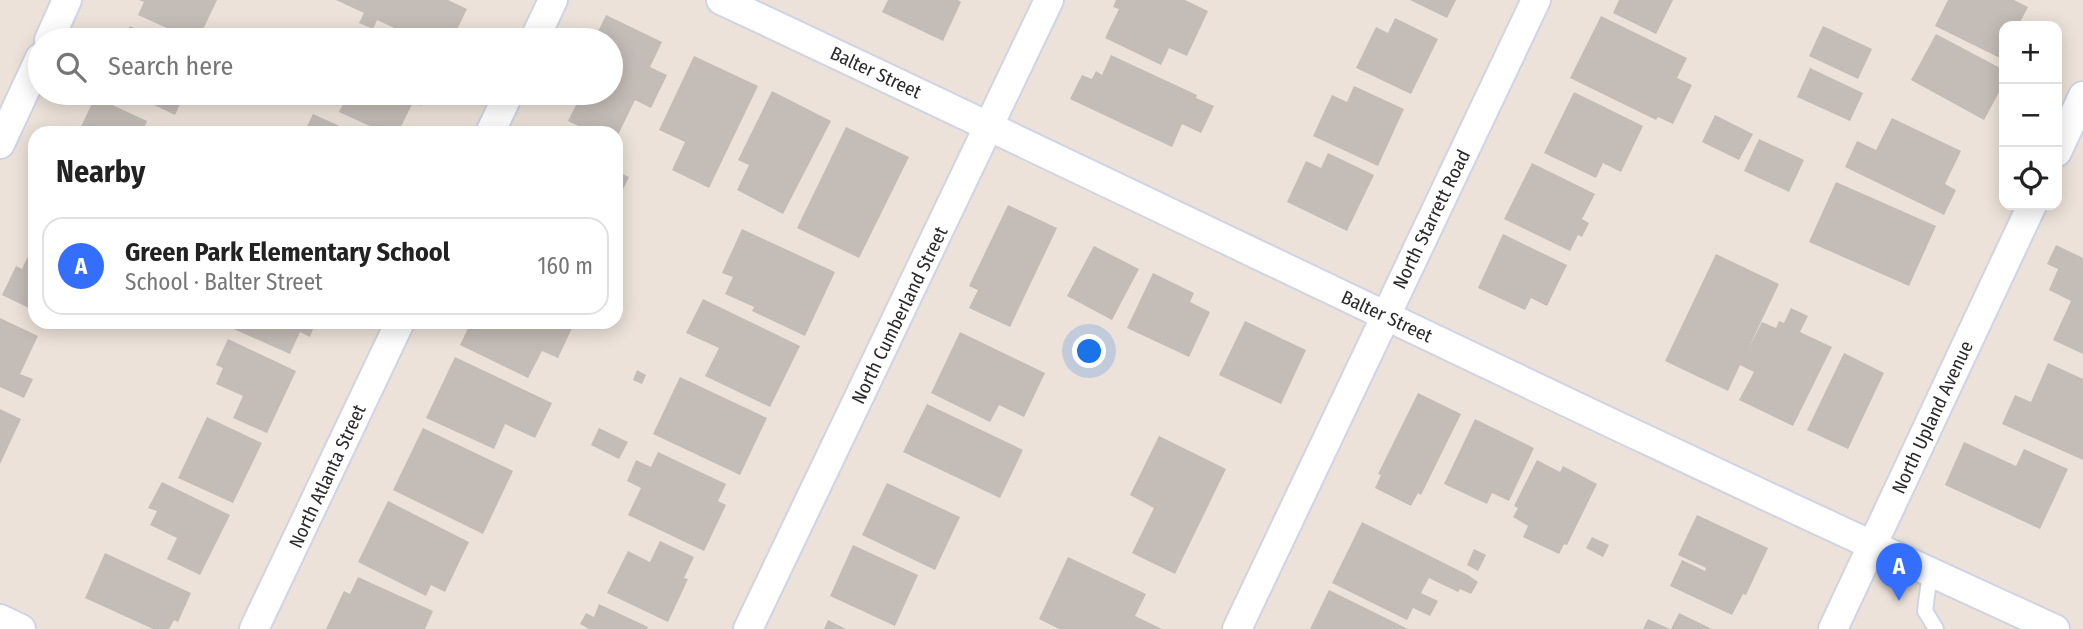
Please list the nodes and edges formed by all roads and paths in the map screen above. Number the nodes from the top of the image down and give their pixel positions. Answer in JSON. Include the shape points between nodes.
{"nodes":[{"id":1,"x":67,"y":0,"type":"edge"},
{"id":2,"x":553,"y":0,"type":"edge"},
{"id":3,"x":721,"y":0,"type":"edge"},
{"id":4,"x":1049,"y":0,"type":"edge"},
{"id":5,"x":1536,"y":0,"type":"edge"},
{"id":6,"x":54,"y":28,"type":"edge"},
{"id":7,"x":540,"y":28,"type":"edge"},
{"id":8,"x":28,"y":84,"type":"edge"},
{"id":9,"x":2083,"y":96,"type":"edge"},
{"id":10,"x":503,"y":105,"type":"edge"},
{"id":11,"x":990,"y":125,"type":"junction"},
{"id":12,"x":493,"y":126,"type":"edge"},
{"id":13,"x":0,"y":144,"type":"edge"},
{"id":14,"x":2059,"y":147,"type":"edge"},
{"id":15,"x":2030,"y":210,"type":"edge"},
{"id":16,"x":1385,"y":315,"type":"junction"},
{"id":17,"x":397,"y":329,"type":"edge"},
{"id":18,"x":1872,"y":544,"type":"junction"},
{"id":19,"x":1930,"y":572,"type":"junction"},
{"id":20,"x":0,"y":619,"type":"edge"},
{"id":21,"x":21,"y":629,"type":"edge"},
{"id":22,"x":254,"y":629,"type":"edge"},
{"id":23,"x":748,"y":629,"type":"edge"},
{"id":24,"x":1237,"y":629,"type":"edge"},
{"id":25,"x":1833,"y":629,"type":"edge"},
{"id":26,"x":1936,"y":629,"type":"edge"},
{"id":27,"x":2055,"y":629,"type":"edge"}],
"edges":[{"from":1,"to":6,"type":"street"},
{"from":2,"to":7,"type":"street"},
{"from":3,"to":11,"type":"street","name":"Balter Street"},
{"from":4,"to":11,"type":"street","name":"North Cumberland Street"},
{"from":5,"to":16,"type":"street","name":"North Starrett Road"},
{"from":8,"to":13,"type":"street"},
{"from":9,"to":14,"type":"street"},
{"from":10,"to":12,"type":"street"},
{"from":11,"to":16,"type":"street","name":"Balter Street"},
{"from":11,"to":23,"type":"street","name":"North Cumberland Street"},
{"from":15,"to":18,"type":"street","name":"North Upland Avenue"},
{"from":16,"to":18,"type":"street","name":"Balter Street"},
{"from":16,"to":24,"type":"street","name":"North Starrett Road"},
{"from":17,"to":22,"type":"street","name":"North Atlanta Street"},
{"from":18,"to":19,"type":"street","name":"Balter Street"},
{"from":18,"to":25,"type":"street","name":"North Upland Avenue"},
{"from":19,"to":26,"type":"lane","via":[[1926,611]]},
{"from":19,"to":27,"type":"street","name":"Balter Street"},
{"from":20,"to":21,"type":"street"}]}
